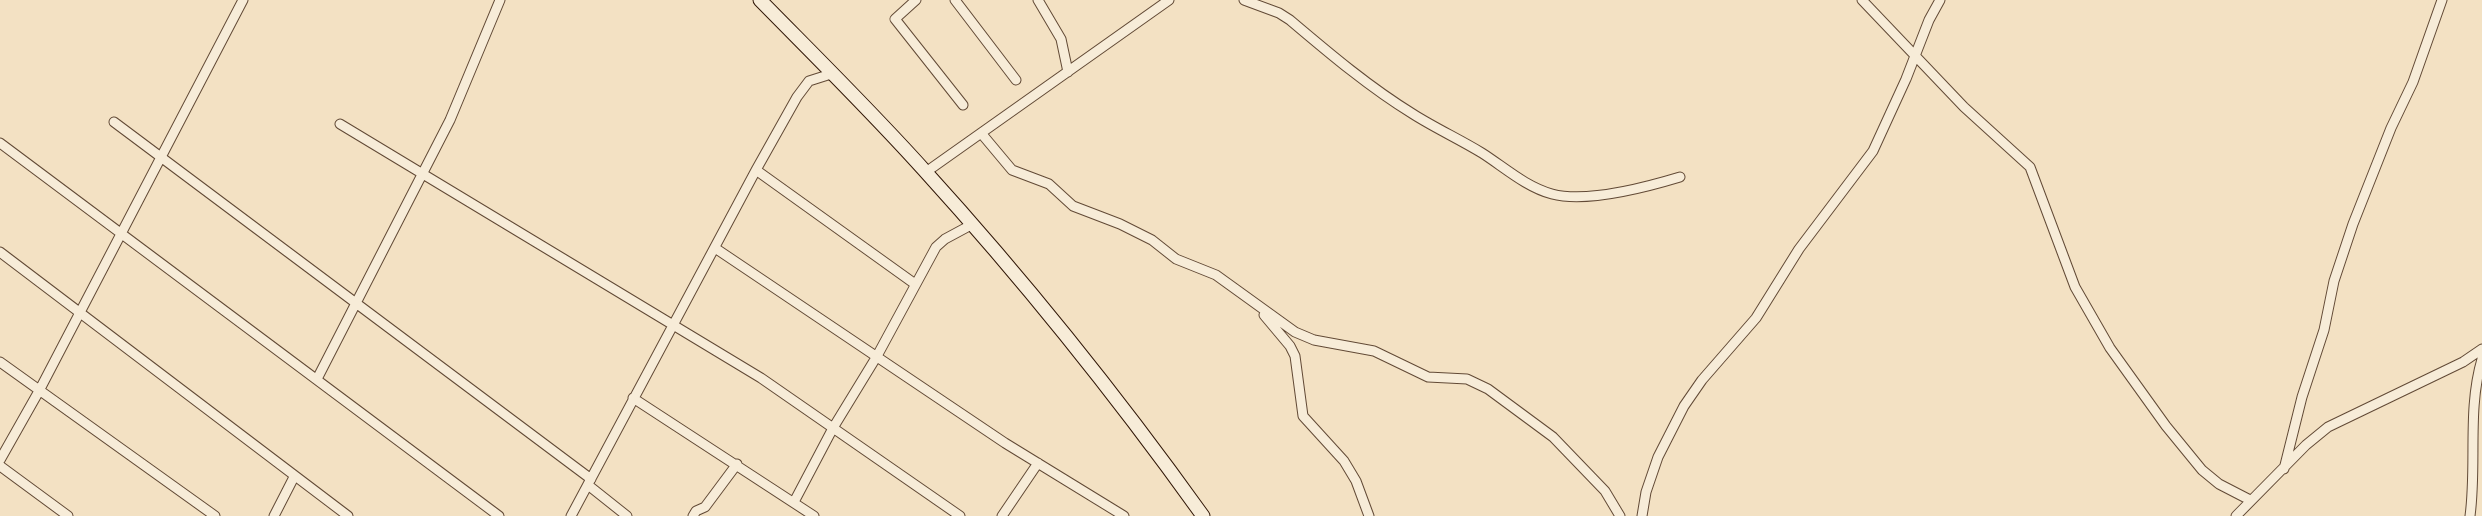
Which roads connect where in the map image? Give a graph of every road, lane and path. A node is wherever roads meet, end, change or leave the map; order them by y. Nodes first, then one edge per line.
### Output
1 (243, 0) edge
2 (500, 0) edge
3 (760, 0) edge
4 (916, 0) edge
5 (955, 0) edge
6 (1038, 0) edge
7 (1169, 0) edge
8 (1244, 0) edge
9 (1862, 0) edge
10 (1940, 0) edge
11 (2442, 0) edge
12 (1914, 56) junction
13 (1068, 72) junction
14 (831, 74) junction
15 (1016, 80) dead end
16 (963, 105) dead end
17 (114, 122) dead end
18 (340, 124) dead end
19 (981, 133) junction
20 (0, 143) edge
21 (161, 157) junction
22 (756, 170) junction
23 (926, 172) junction
24 (422, 174) junction
25 (1680, 177) dead end
26 (971, 224) junction
27 (121, 233) junction
28 (716, 248) junction
29 (0, 252) edge
30 (915, 284) junction
31 (356, 303) junction
32 (1257, 306) junction
33 (79, 313) junction
34 (674, 325) junction
35 (2482, 349) edge
36 (877, 356) junction
37 (2482, 360) edge
38 (0, 362) edge
39 (317, 379) junction
40 (39, 391) junction
41 (633, 398) junction
42 (833, 428) junction
43 (0, 460) edge
44 (1038, 463) junction
45 (737, 464) junction
46 (0, 466) edge
47 (2284, 468) junction
48 (294, 477) junction
49 (589, 482) junction
50 (2250, 500) junction
51 (794, 502) junction
52 (68, 516) edge
53 (215, 516) edge
54 (274, 516) edge
55 (348, 516) edge
56 (499, 516) edge
57 (571, 516) edge
58 (627, 516) edge
59 (694, 516) edge
60 (814, 516) edge
61 (960, 516) edge
62 (1002, 516) edge
63 (1124, 516) edge
64 (1203, 516) edge
65 (1370, 516) edge
66 (1620, 516) edge
67 (1642, 516) edge
68 (2236, 516) edge
69 (2470, 516) edge

1 - 21 street
2 - 24 street
3 - 14 street
4 - 16 street
5 - 15 street
6 - 13 street
7 - 13 street
8 - 25 street
9 - 12 street
10 - 12 street
11 - 47 street
12 - 50 street
12 - 67 street
13 - 19 street
14 - 22 street
14 - 23 street
17 - 21 street
18 - 24 street
19 - 23 street
19 - 32 street
20 - 27 street
21 - 27 street
21 - 31 street
22 - 28 street
22 - 30 street
23 - 26 street
24 - 31 street
24 - 34 street
26 - 30 street
26 - 64 street
27 - 33 street
27 - 39 street
28 - 34 street
28 - 36 street
29 - 33 street
30 - 36 street
31 - 39 street
31 - 49 street
32 - 65 street
32 - 66 street
33 - 40 street
33 - 48 street
34 - 41 street
34 - 42 street
35 - 47 street
36 - 42 street
36 - 44 street
37 - 69 street
38 - 40 street
39 - 56 street
40 - 43 street
40 - 53 street
41 - 45 street
41 - 49 street
42 - 51 street
42 - 61 street
44 - 62 street
44 - 63 street
45 - 51 street
45 - 59 street
46 - 52 street
47 - 50 street
48 - 54 street
48 - 55 street
49 - 57 street
49 - 58 street
50 - 68 street
51 - 60 street

